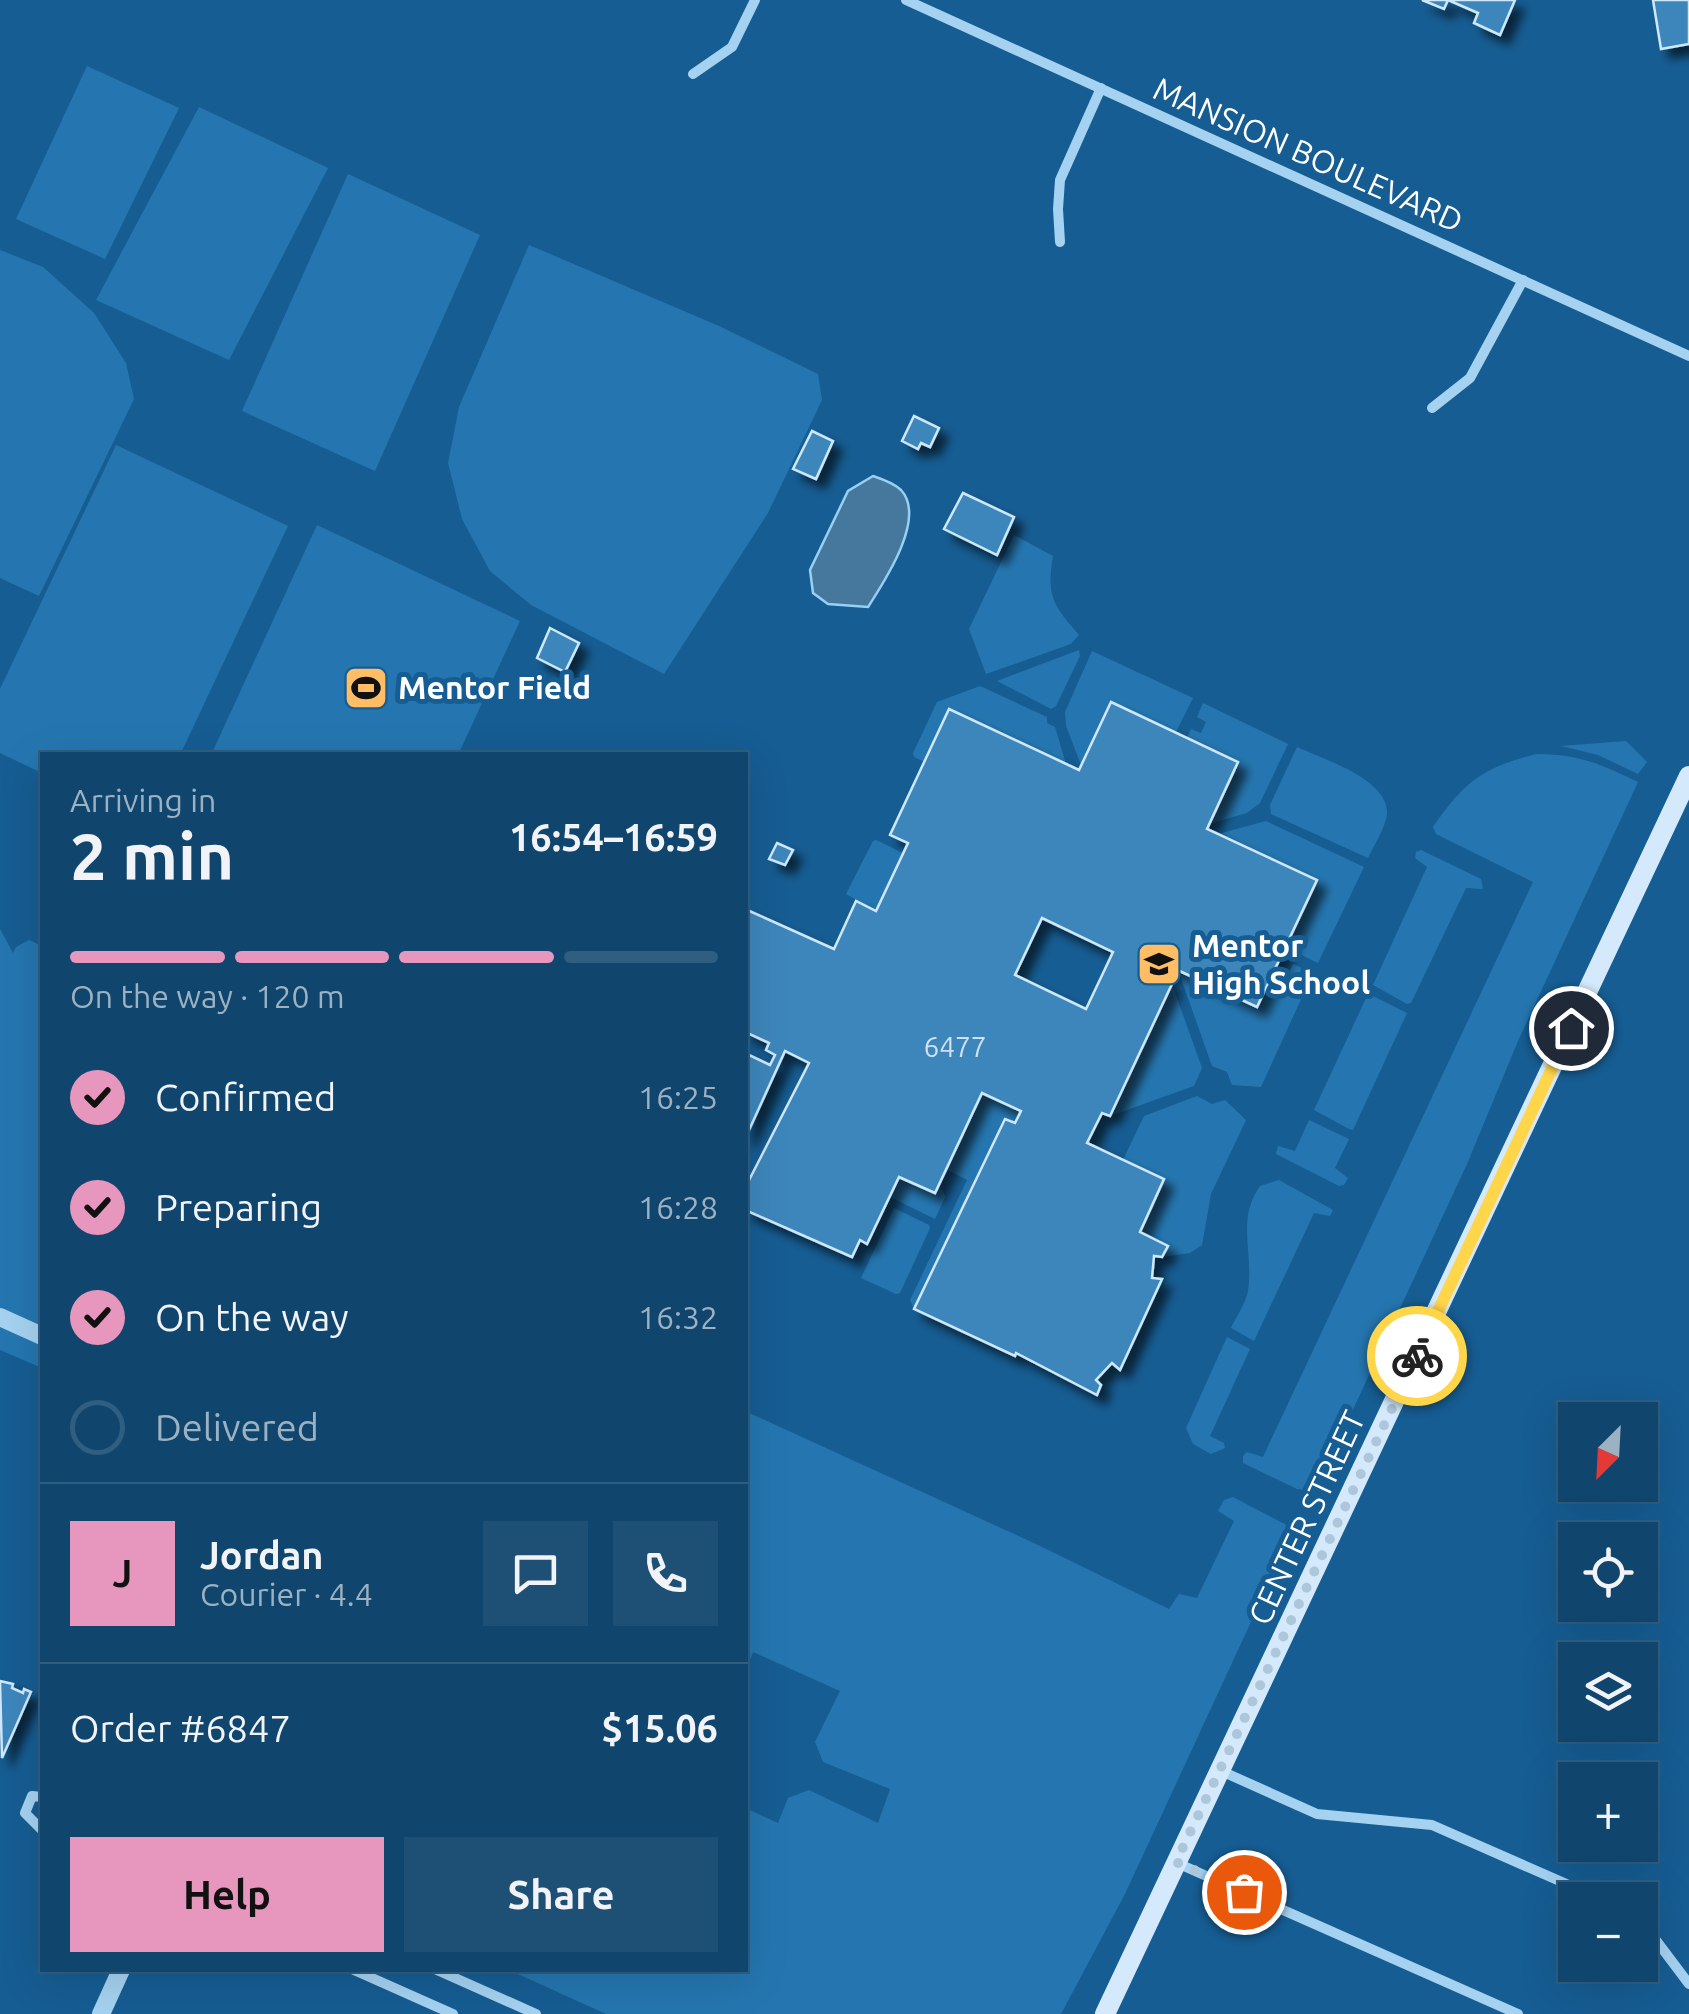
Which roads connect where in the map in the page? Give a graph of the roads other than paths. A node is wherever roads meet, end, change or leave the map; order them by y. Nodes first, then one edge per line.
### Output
1 (755, 0) edge
2 (906, 0) edge
3 (693, 74) dead end
4 (1101, 88) junction
5 (1060, 242) dead end
6 (1522, 280) junction
7 (1689, 356) edge
8 (1432, 408) dead end
9 (1689, 776) edge
10 (0, 1317) edge
11 (40, 1335) edge
12 (1218, 1770) junction
13 (40, 1797) edge
14 (40, 1828) edge
15 (1176, 1862) junction
16 (1562, 1882) edge
17 (1658, 1942) edge
18 (121, 1972) edge
19 (358, 1972) edge
20 (442, 1972) edge
21 (1689, 1984) edge
22 (102, 2014) edge
23 (453, 2014) edge
24 (536, 2014) edge
25 (1105, 2014) edge
26 (1518, 2014) edge

1 - 3 street
2 - 4 street, MANSION BOULEVARD
4 - 5 street
4 - 6 street, MANSION BOULEVARD
6 - 7 street, MANSION BOULEVARD
6 - 8 street
9 - 12 main road, CENTER STREET
10 - 11 street
12 - 15 main road, CENTER STREET
12 - 16 street
13 - 14 street
15 - 25 main road, CENTER STREET
15 - 26 street
17 - 21 street
18 - 22 street
19 - 23 street
20 - 24 street

